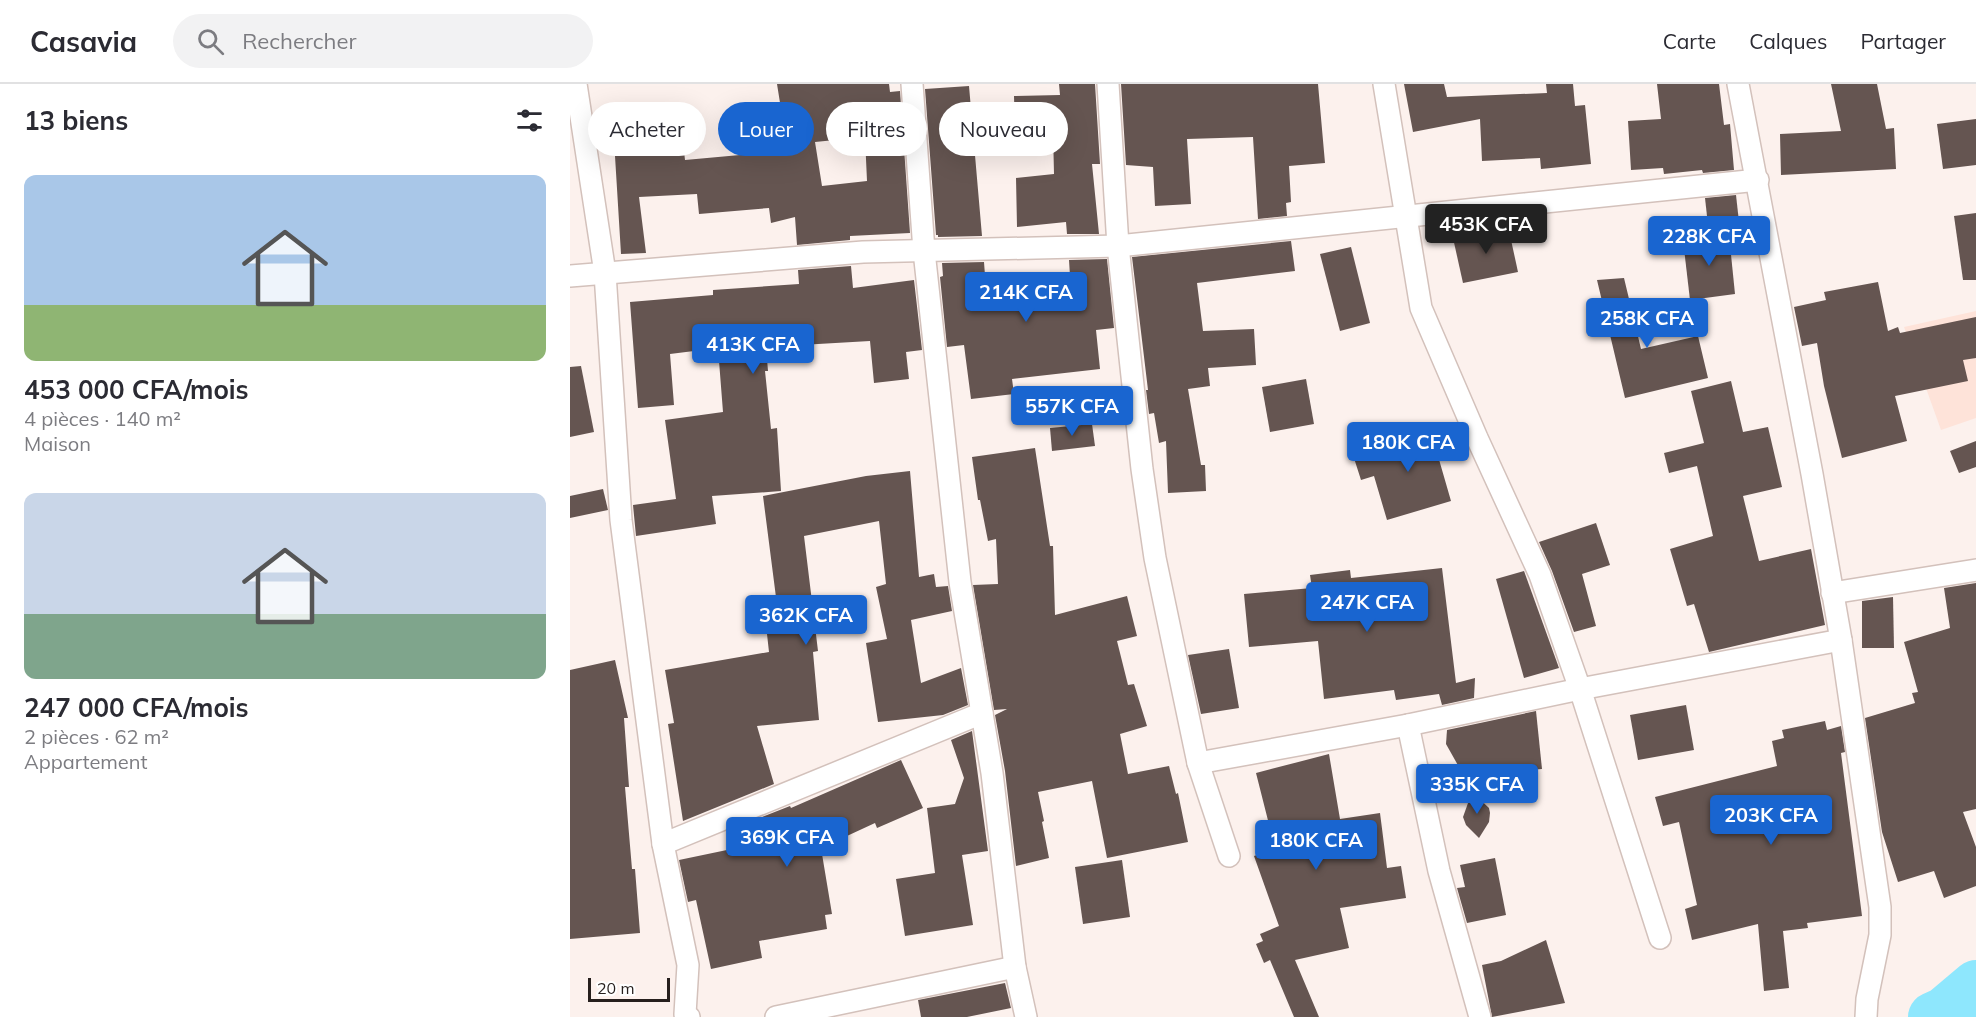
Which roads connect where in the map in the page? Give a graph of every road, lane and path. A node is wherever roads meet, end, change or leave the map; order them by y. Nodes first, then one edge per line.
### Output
1 (576, 84) edge
2 (912, 84) edge
3 (1108, 84) edge
4 (1384, 84) edge
5 (1738, 84) edge
6 (1758, 180) junction
7 (1406, 216) junction
8 (1118, 246) junction
9 (924, 251) junction
10 (605, 273) junction
11 (570, 276) edge
12 (1976, 570) edge
13 (1832, 593) junction
14 (1841, 640) junction
15 (1580, 689) junction
16 (982, 712) junction
17 (1408, 725) junction
18 (1198, 763) junction
19 (663, 844) junction
20 (1229, 856) dead end
21 (1660, 938) dead end
22 (1015, 967) junction
23 (1866, 1016) edge
24 (689, 1017) edge
25 (776, 1017) edge
26 (1026, 1017) edge
27 (1480, 1017) edge

1 - 10 street
2 - 9 street
3 - 8 street
4 - 7 street
5 - 6 street
6 - 7 street
6 - 13 street
7 - 8 street
7 - 15 street
8 - 9 street
8 - 18 street
9 - 10 street
9 - 16 street
10 - 11 street
10 - 19 street
12 - 13 street
13 - 14 street
14 - 15 street
14 - 23 street
15 - 17 street
15 - 21 street
16 - 19 street
16 - 22 street
17 - 18 street
17 - 27 street
18 - 20 street
19 - 24 street
22 - 25 street
22 - 26 street

